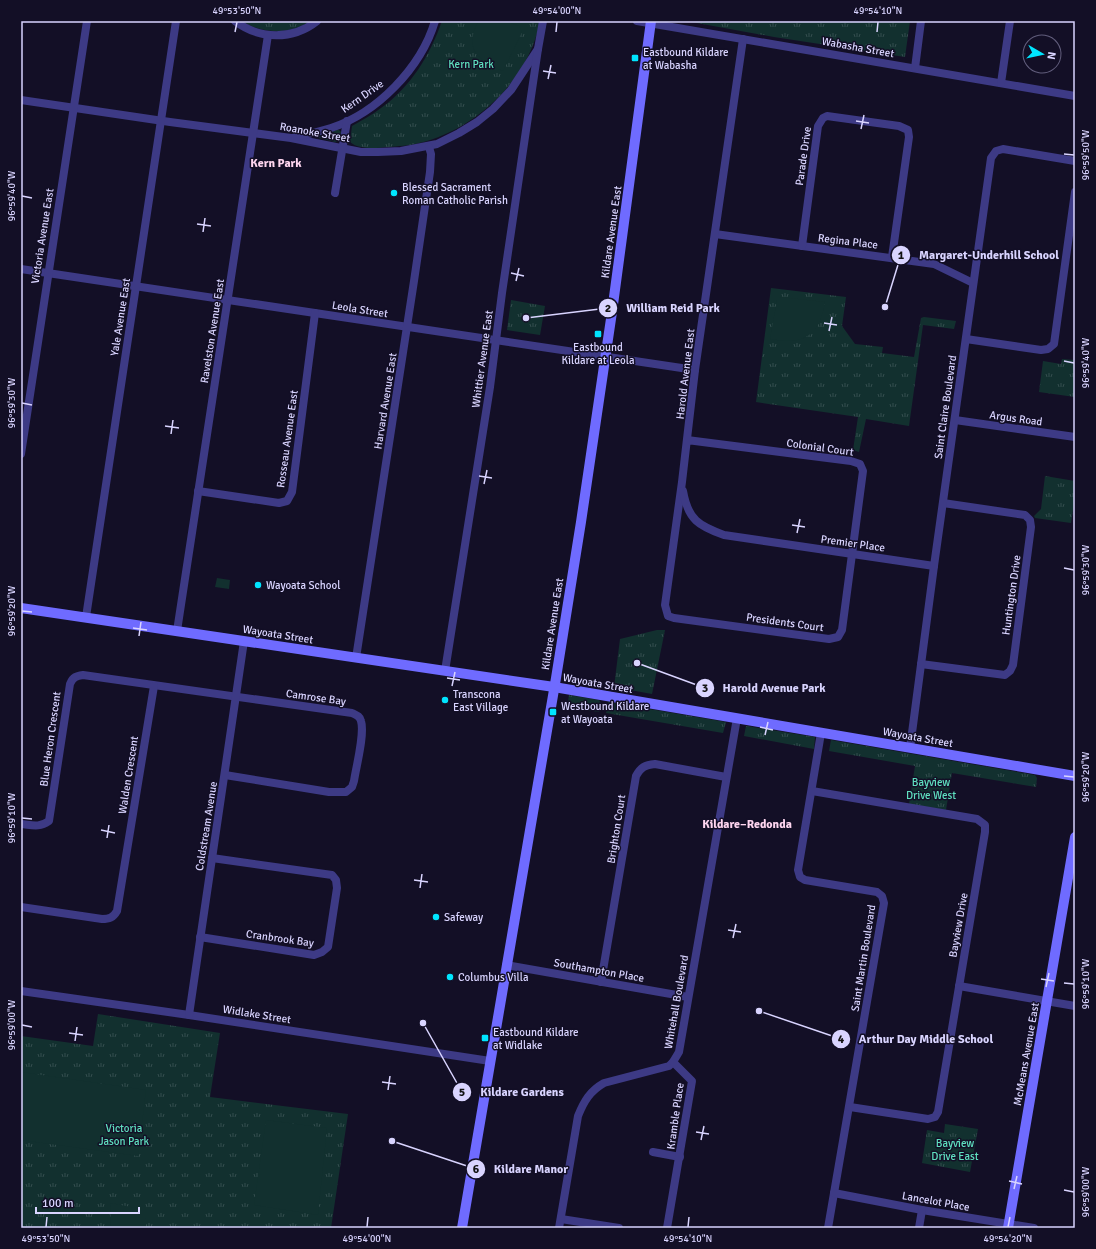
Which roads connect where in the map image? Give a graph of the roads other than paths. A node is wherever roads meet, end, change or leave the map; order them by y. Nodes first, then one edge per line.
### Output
1 (87, 21) edge
2 (176, 21) edge
3 (235, 21) edge
4 (317, 21) edge
5 (435, 21) edge
6 (543, 21) edge
7 (637, 21) edge
8 (921, 21) edge
9 (1010, 21) edge
10 (651, 22) edge
11 (268, 35) junction
12 (743, 39) junction
13 (538, 49) junction
14 (915, 68) junction
15 (1001, 83) junction
16 (1075, 96) edge
17 (21, 100) edge
18 (73, 108) junction
19 (161, 121) junction
20 (347, 121) junction
21 (253, 133) junction
22 (292, 138) junction
23 (429, 147) junction
24 (342, 148) junction
25 (1075, 161) edge
26 (1075, 192) edge
27 (335, 193) dead end
28 (715, 234) junction
29 (802, 246) junction
30 (892, 257) junction
31 (21, 269) edge
32 (48, 273) junction
33 (973, 283) junction
34 (136, 287) junction
35 (227, 301) junction
36 (315, 313) junction
37 (407, 328) junction
38 (966, 339) junction
39 (496, 340) junction
40 (606, 357) junction
41 (695, 370) junction
42 (955, 420) junction
43 (1075, 437) edge
44 (687, 440) junction
45 (21, 454) edge
46 (682, 482) junction
47 (198, 491) junction
48 (943, 503) junction
49 (852, 554) junction
50 (934, 566) junction
51 (21, 608) edge
52 (668, 616) joint
53 (86, 617) junction
54 (177, 631) junction
55 (244, 641) junction
56 (356, 658) junction
57 (921, 664) junction
58 (445, 671) junction
59 (154, 686) junction
60 (554, 687) junction
61 (236, 698) junction
62 (737, 718) junction
63 (821, 732) junction
64 (910, 748) junction
65 (225, 775) junction
66 (1075, 776) edge
67 (726, 777) junction
68 (812, 791) junction
69 (21, 824) edge
70 (1075, 837) edge
71 (212, 858) junction
72 (21, 908) edge
73 (200, 937) junction
74 (506, 965) junction
75 (601, 982) junction
76 (959, 986) junction
77 (21, 991) edge
78 (688, 997) junction
79 (1048, 1001) junction
80 (1075, 1006) edge
81 (189, 1015) junction
82 (490, 1061) junction
83 (673, 1062) junction
84 (850, 1107) junction
85 (653, 1152) dead end
86 (680, 1156) junction
87 (834, 1193) junction
88 (922, 1210) junction
89 (561, 1219) junction
90 (1009, 1226) edge
91 (462, 1228) edge
92 (559, 1228) edge
93 (619, 1228) edge
94 (667, 1228) edge
95 (828, 1228) edge
96 (919, 1228) edge
97 (1034, 1228) edge

1 - 18 street, Victoria Avenue East
2 - 19 street, Yale Avenue East
3 - 11 street
4 - 11 street
5 - 20 street, Kern Drive
6 - 13 street, Roanoke Street
7 - 10 street, Wabasha Street
8 - 14 street
9 - 15 street
10 - 12 street, Wabasha Street
10 - 40 street, Kildare Avenue East
11 - 21 street, Ravelston Avenue East
12 - 14 street, Wabasha Street
12 - 28 street, Harold Avenue East
13 - 23 street, Roanoke Street
13 - 39 street, Whittier Avenue East
14 - 15 street, Wabasha Street
15 - 16 street, Wabasha Street
17 - 18 street, Roanoke Street
18 - 19 street, Roanoke Street
18 - 32 street, Victoria Avenue East
19 - 21 street, Roanoke Street
19 - 34 street, Yale Avenue East
20 - 22 street, Kern Drive
20 - 24 street
21 - 22 street, Roanoke Street
21 - 35 street, Ravelston Avenue East
22 - 24 street, Roanoke Street
23 - 24 street, Roanoke Street
23 - 37 street, Harvard Avenue East
24 - 27 street
25 - 33 street, Saint Claire Boulevard
26 - 38 street
28 - 29 street, Regina Place
28 - 41 street, Harold Avenue East
29 - 30 street, Regina Place
29 - 30 street, Parade Drive
30 - 33 street, Regina Place
31 - 32 street, Leola Street
32 - 34 street, Leola Street
32 - 45 street, Victoria Avenue East
33 - 38 street, Saint Claire Boulevard
34 - 35 street, Leola Street
34 - 53 street, Yale Avenue East
35 - 36 street, Leola Street
35 - 47 street, Ravelston Avenue East
36 - 37 street, Leola Street
36 - 47 street, Rosseau Avenue East
37 - 39 street, Leola Street
37 - 56 street, Harvard Avenue East
38 - 42 street, Saint Claire Boulevard
39 - 40 street, Leola Street
39 - 58 street, Whittier Avenue East
40 - 41 street, Leola Street
40 - 60 street, Kildare Avenue East
41 - 44 street, Harold Avenue East
42 - 43 street, Argus Road
42 - 48 street, Saint Claire Boulevard
44 - 46 street, Harold Avenue East
44 - 49 street, Colonial Court
46 - 49 street, Premier Place
46 - 52 street, Harold Avenue East
47 - 54 street, Ravelston Avenue East
48 - 50 street, Saint Claire Boulevard
48 - 57 street, Huntington Drive
49 - 50 street, Premier Place
49 - 52 street, Presidents Court
50 - 57 street, Saint Claire Boulevard
51 - 53 street, Wayoata Street
53 - 54 street, Wayoata Street
54 - 55 street, Wayoata Street
55 - 56 street, Wayoata Street
55 - 61 street, Coldstream Avenue
56 - 58 street, Wayoata Street
57 - 64 street, Saint Claire Boulevard
58 - 60 street, Wayoata Street
59 - 61 street, Blue Heron Crescent
59 - 69 street, Blue Heron Crescent
59 - 72 street, Walden Crescent
60 - 62 street, Wayoata Street
60 - 74 street, Kildare Avenue East
61 - 65 street, Coldstream Avenue
61 - 65 street, Camrose Bay
62 - 63 street, Wayoata Street
62 - 67 street, Whitehall Boulevard
63 - 64 street, Wayoata Street
63 - 68 street, Saint Martin Boulevard
64 - 66 street, Wayoata Street
65 - 71 street, Coldstream Avenue
67 - 75 street, Brighton Court
67 - 78 street, Whitehall Boulevard
68 - 76 street, Bayview Drive
68 - 84 street, Saint Martin Boulevard
70 - 79 street, McMeans Avenue East
71 - 73 street, Coldstream Avenue
71 - 73 street, Cranbrook Bay
73 - 81 street, Coldstream Avenue
74 - 75 street, Southampton Place
74 - 82 street, Kildare Avenue East
75 - 78 street, Southampton Place
76 - 79 street
76 - 84 street, Bayview Drive
77 - 81 street, Widlake Street
78 - 83 street, Whitehall Boulevard
79 - 80 street
79 - 90 street, McMeans Avenue East
81 - 82 street, Widlake Street
82 - 91 street, Kildare Avenue East
83 - 86 street, Kramble Place
83 - 89 street, Whitehall Boulevard
84 - 87 street, Saint Martin Boulevard
85 - 86 street, Kramble Place
86 - 94 street, Kramble Place
87 - 88 street, Lancelot Place
87 - 95 street, Saint Martin Boulevard
88 - 90 street, Lancelot Place
88 - 96 street
89 - 92 street, Whitehall Boulevard
89 - 93 street
90 - 97 street, Lancelot Place

